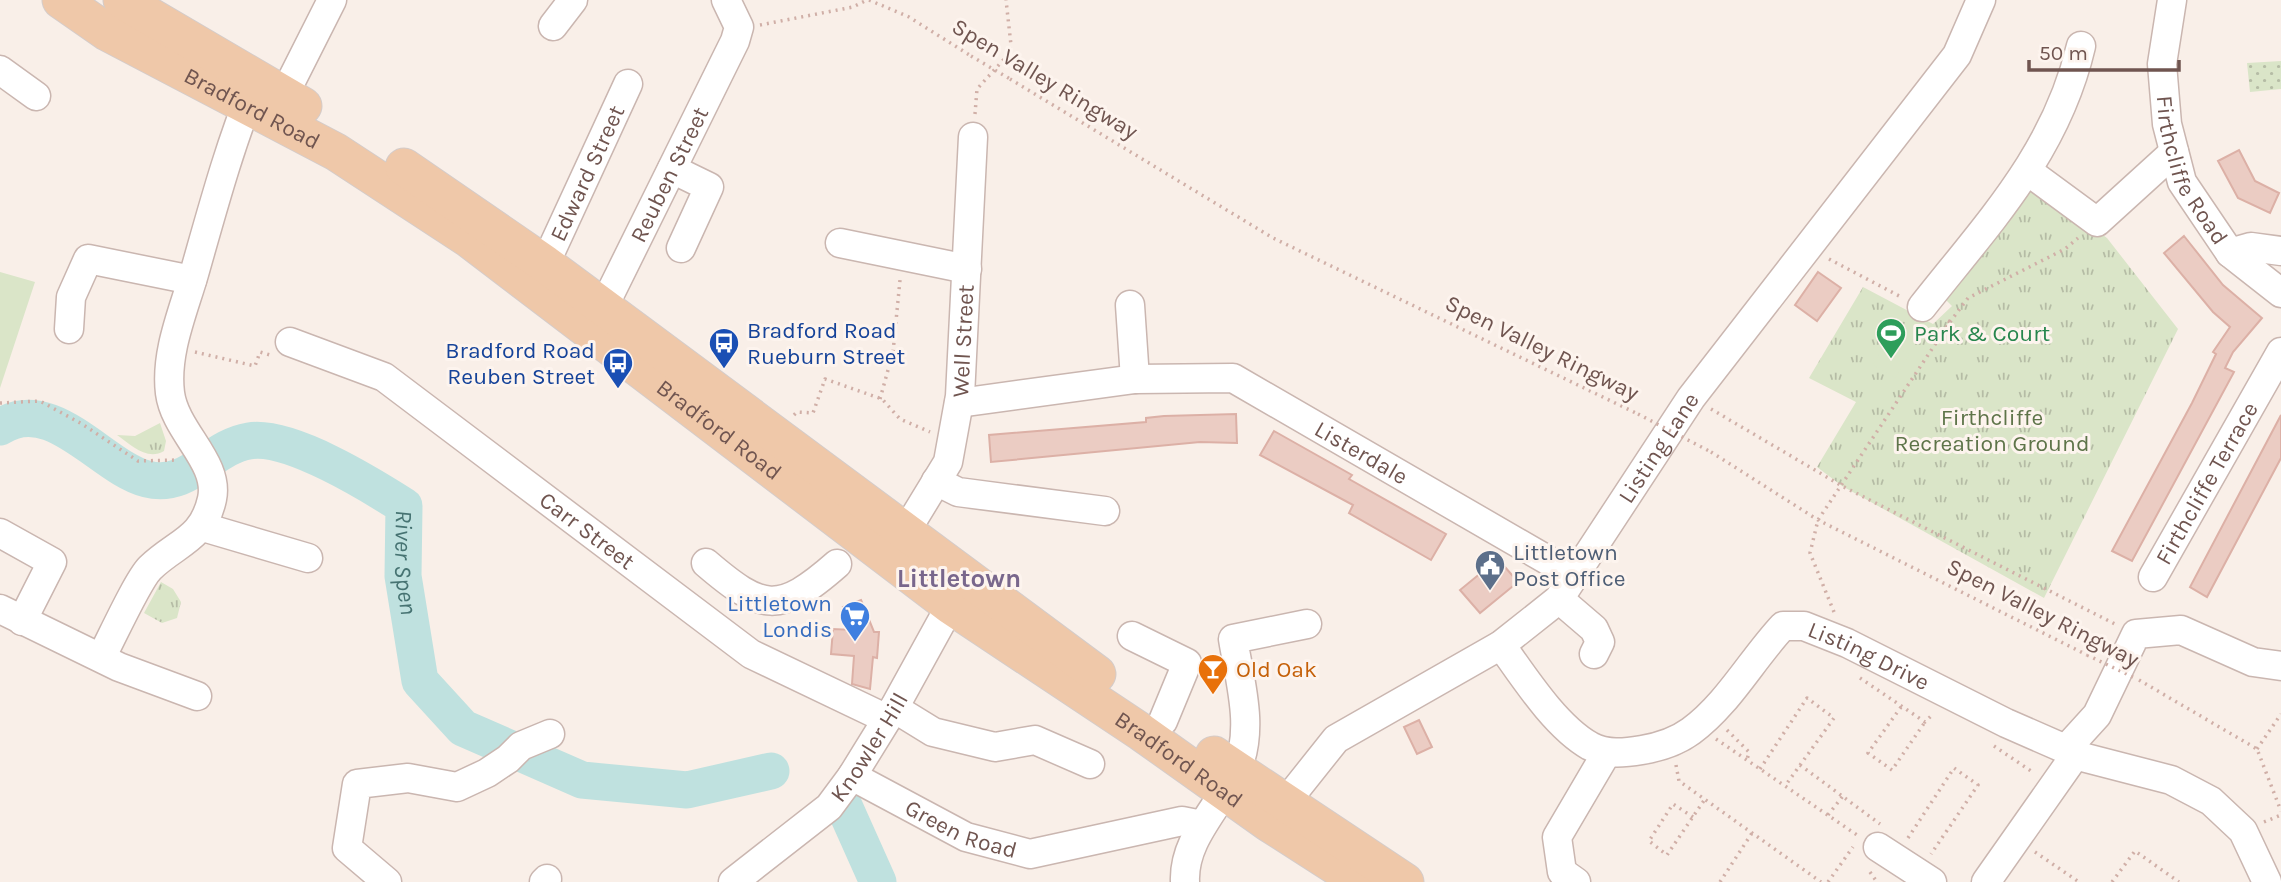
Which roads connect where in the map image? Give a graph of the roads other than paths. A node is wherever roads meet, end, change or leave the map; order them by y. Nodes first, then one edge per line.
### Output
1 (61, 0) edge
2 (122, 0) edge
3 (331, 0) edge
4 (573, 0) edge
5 (726, 0) edge
6 (1982, 0) edge
7 (2172, 0) edge
8 (553, 26) dead end
9 (2081, 46) dead end
10 (0, 70) edge
11 (628, 84) dead end
12 (36, 96) dead end
13 (265, 99) junction
14 (973, 137) dead end
15 (2174, 152) junction
16 (672, 169) junction
17 (2029, 172) junction
18 (840, 243) dead end
19 (681, 248) dead end
20 (2281, 251) edge
21 (2230, 253) junction
22 (545, 264) junction
23 (967, 269) junction
24 (192, 280) junction
25 (2281, 293) edge
26 (1130, 305) dead end
27 (603, 307) junction
28 (1922, 307) road end
29 (69, 329) dead end
30 (290, 342) dead end
31 (2281, 352) edge
32 (1135, 379) junction
33 (959, 403) junction
34 (936, 481) junction
35 (1105, 510) dead end
36 (203, 527) junction
37 (906, 531) junction
38 (0, 533) edge
39 (308, 558) dead end
40 (706, 563) dead end
41 (837, 564) dead end
42 (2153, 576) dead end
43 (1567, 587) junction
44 (958, 591) junction
45 (740, 592) junction
46 (11, 615) edge
47 (1307, 624) dead end
48 (716, 628) junction
49 (1132, 636) dead end
50 (1501, 645) junction
51 (1594, 654) dead end
52 (110, 662) junction
53 (2281, 666) edge
54 (197, 696) dead end
55 (890, 713) junction
56 (1163, 721) junction
57 (550, 734) dead end
58 (2071, 751) junction
59 (1607, 752) junction
60 (1090, 764) dead end
61 (852, 776) junction
62 (1230, 781) junction
63 (1277, 812) junction
64 (1202, 825) junction
65 (1884, 839) road end
66 (1925, 878) edge
67 (387, 882) edge
68 (733, 882) edge
69 (1185, 882) edge
70 (1361, 882) edge
71 (1405, 882) edge
72 (1576, 882) edge
73 (1986, 882) edge
74 (2267, 882) edge

1 - 13 main road, Bradford Road
2 - 13 main road, Bradford Road
3 - 13 street
4 - 8 street
5 - 16 street, Reuben Street
6 - 43 street, Listing Lane
7 - 15 street, Firthcliffe Road
9 - 17 street
10 - 12 street
11 - 22 street, Edward Street
13 - 22 main road, Bradford Road
13 - 24 street
13 - 44 main road, Bradford Road
14 - 23 street, Well Street
15 - 17 street
15 - 21 street, Firthcliffe Road
16 - 19 street
16 - 27 street, Reuben Street
17 - 28 street
18 - 23 street
20 - 21 street, Firthcliffe Road
21 - 25 street, Firthcliffe Road
22 - 27 main road, Bradford Road
23 - 33 street, Well Street
24 - 29 street
24 - 36 street
26 - 32 street
27 - 37 main road, Bradford Road
30 - 48 street, Carr Street
31 - 42 street, Firthcliffe Terrace
32 - 33 street, Listerdale
32 - 43 street, Listerdale
33 - 34 street, Well Street
34 - 35 street
34 - 37 street, Well Street
36 - 39 street
36 - 52 street
37 - 44 main road, Bradford Road
38 - 46 street
40 - 45 street
41 - 45 street
43 - 50 street, Listing Lane
43 - 51 street, Listerdale
44 - 55 street, Knowler Hill
44 - 56 main road, Bradford Road
44 - 62 main road, Bradford Road
45 - 48 street
46 - 52 street
47 - 62 street
48 - 55 street, Carr Street
49 - 56 street
50 - 59 street
50 - 63 street, Listing Lane
52 - 54 street
53 - 58 street
55 - 60 street, Carr Street
55 - 61 street, Knowler Hill
56 - 62 main road, Bradford Road
57 - 67 street
58 - 59 street, Listing Drive
58 - 73 street
58 - 74 street, Listing Drive
59 - 72 street
61 - 64 street, Green Road
61 - 68 street, Knowler Hill
62 - 63 main road, Bradford Road
62 - 64 street
63 - 70 main road, Bradford Road
63 - 71 main road, Bradford Road
64 - 69 street
65 - 66 street

